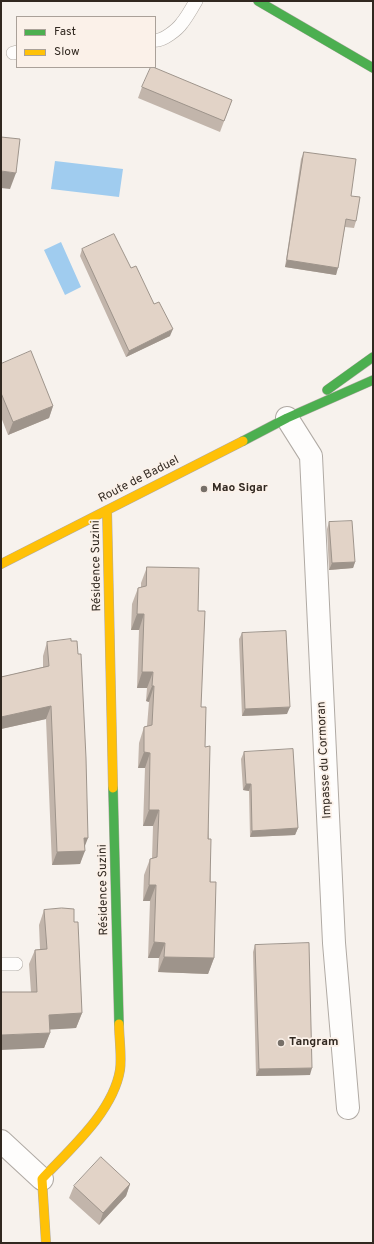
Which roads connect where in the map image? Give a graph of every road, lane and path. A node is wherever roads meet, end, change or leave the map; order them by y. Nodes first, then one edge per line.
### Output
1 (196, 1) edge
2 (258, 1) edge
3 (156, 40) edge
4 (340, 48) junction
5 (373, 58) edge
6 (373, 68) edge
7 (373, 357) edge
8 (373, 380) edge
9 (287, 418) junction
10 (107, 510) junction
11 (1, 564) edge
12 (1, 964) edge
13 (16, 964) dead end
14 (348, 1108) dead end
15 (1, 1141) edge
16 (42, 1179) junction
17 (46, 1243) edge

1 - 3 lane
2 - 4 street
4 - 5 street
4 - 6 street
7 - 9 street, Route de Baduel
8 - 9 street, Route de Baduel
9 - 10 street, Route de Baduel
9 - 14 street, Impasse du Cormoran
10 - 11 street, Route de Baduel
10 - 16 street, Résidence Suzini
12 - 13 lane
15 - 16 street
16 - 17 street

